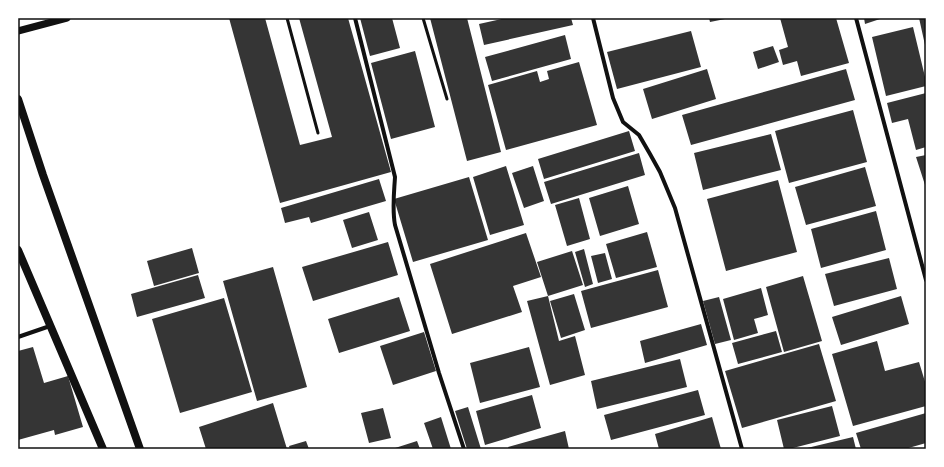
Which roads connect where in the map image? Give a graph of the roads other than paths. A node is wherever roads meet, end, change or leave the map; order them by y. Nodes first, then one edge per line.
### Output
1 (67, 18) edge
2 (287, 18) edge
3 (355, 18) edge
4 (423, 18) edge
5 (593, 18) edge
6 (856, 18) edge
7 (18, 31) edge
8 (18, 99) edge
9 (447, 99) dead end
10 (318, 133) dead end
11 (18, 250) edge
12 (926, 280) edge
13 (50, 326) junction
14 (18, 337) edge
15 (103, 449) edge
16 (140, 449) edge
17 (464, 449) edge
18 (742, 449) edge

1 - 7 street
2 - 10 lane
3 - 17 street
4 - 9 lane
5 - 18 street
6 - 12 street
8 - 16 main road
11 - 13 main road
13 - 14 street
13 - 15 main road

